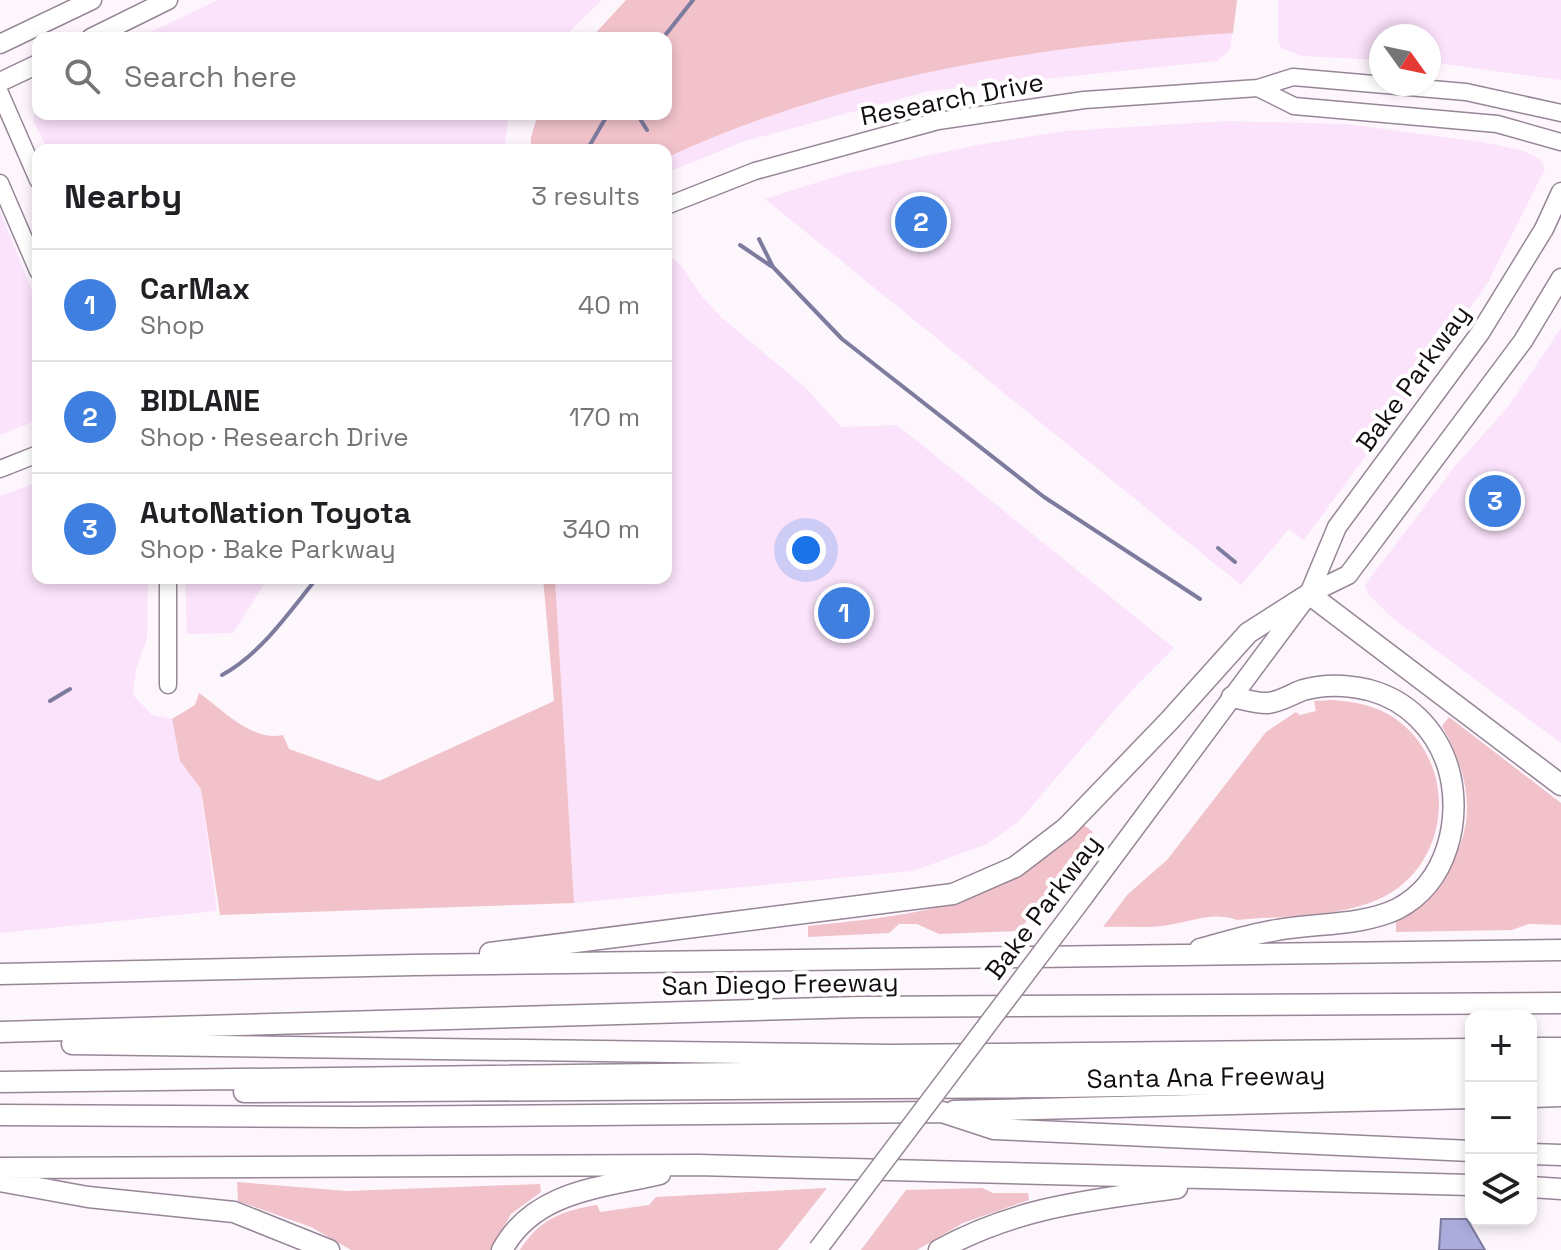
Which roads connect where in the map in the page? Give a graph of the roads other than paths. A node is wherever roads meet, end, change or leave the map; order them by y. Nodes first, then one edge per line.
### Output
1 (92, 0) edge
2 (168, 0) edge
3 (103, 32) edge
4 (0, 44) edge
5 (32, 67) edge
6 (0, 82) edge
7 (1258, 88) junction
8 (0, 93) edge
9 (1561, 113) edge
10 (1561, 142) edge
11 (32, 166) edge
12 (0, 183) edge
13 (1561, 192) edge
14 (672, 204) edge
15 (32, 257) edge
16 (1561, 278) edge
17 (32, 456) edge
18 (0, 469) edge
19 (168, 584) edge
20 (1309, 594) junction
21 (168, 685) dead end
22 (1232, 697) junction
23 (1561, 785) edge
24 (1561, 950) edge
25 (1165, 957) junction
26 (414, 965) junction
27 (0, 974) edge
28 (1561, 1003) edge
29 (0, 1032) edge
30 (0, 1043) edge
31 (1537, 1048) edge
32 (1561, 1048) edge
33 (1465, 1049) edge
34 (1230, 1058) junction
35 (1465, 1064) edge
36 (1537, 1064) edge
37 (1561, 1064) edge
38 (1561, 1078) edge
39 (1537, 1079) edge
40 (1465, 1080) edge
41 (0, 1082) edge
42 (0, 1093) edge
43 (1561, 1096) edge
44 (1537, 1097) edge
45 (1465, 1098) edge
46 (942, 1112) junction
47 (0, 1115) edge
48 (1465, 1151) edge
49 (1537, 1154) edge
50 (1561, 1155) edge
51 (698, 1165) junction
52 (0, 1168) edge
53 (0, 1181) edge
54 (1233, 1181) junction
55 (1465, 1185) edge
56 (1537, 1187) edge
57 (1561, 1189) edge
58 (329, 1250) edge
59 (502, 1250) edge
60 (818, 1250) edge
61 (939, 1250) edge

1 - 4 main road
2 - 3 main road
5 - 6 main road
7 - 9 main road, Research Drive
7 - 10 main road
7 - 14 main road, Research Drive
8 - 11 main road
12 - 15 main road
13 - 20 main road, Bake Parkway
16 - 20 main road, Bake Parkway
17 - 18 main road
19 - 21 main road
20 - 22 main road, Bake Parkway
20 - 23 highway
20 - 26 highway
22 - 25 highway
22 - 60 main road, Bake Parkway, bridge
24 - 25 highway
25 - 26 highway
26 - 27 highway
28 - 29 highway, San Diego Freeway
30 - 34 highway
31 - 32 highway
33 - 34 highway
34 - 35 highway
34 - 41 highway
36 - 37 highway
38 - 39 highway
40 - 42 highway
43 - 44 highway
45 - 46 highway, Santa Ana Freeway
46 - 47 highway
46 - 48 highway
49 - 50 highway
51 - 52 highway
51 - 54 highway
51 - 59 highway
53 - 58 highway
54 - 55 highway
54 - 61 highway
56 - 57 highway

